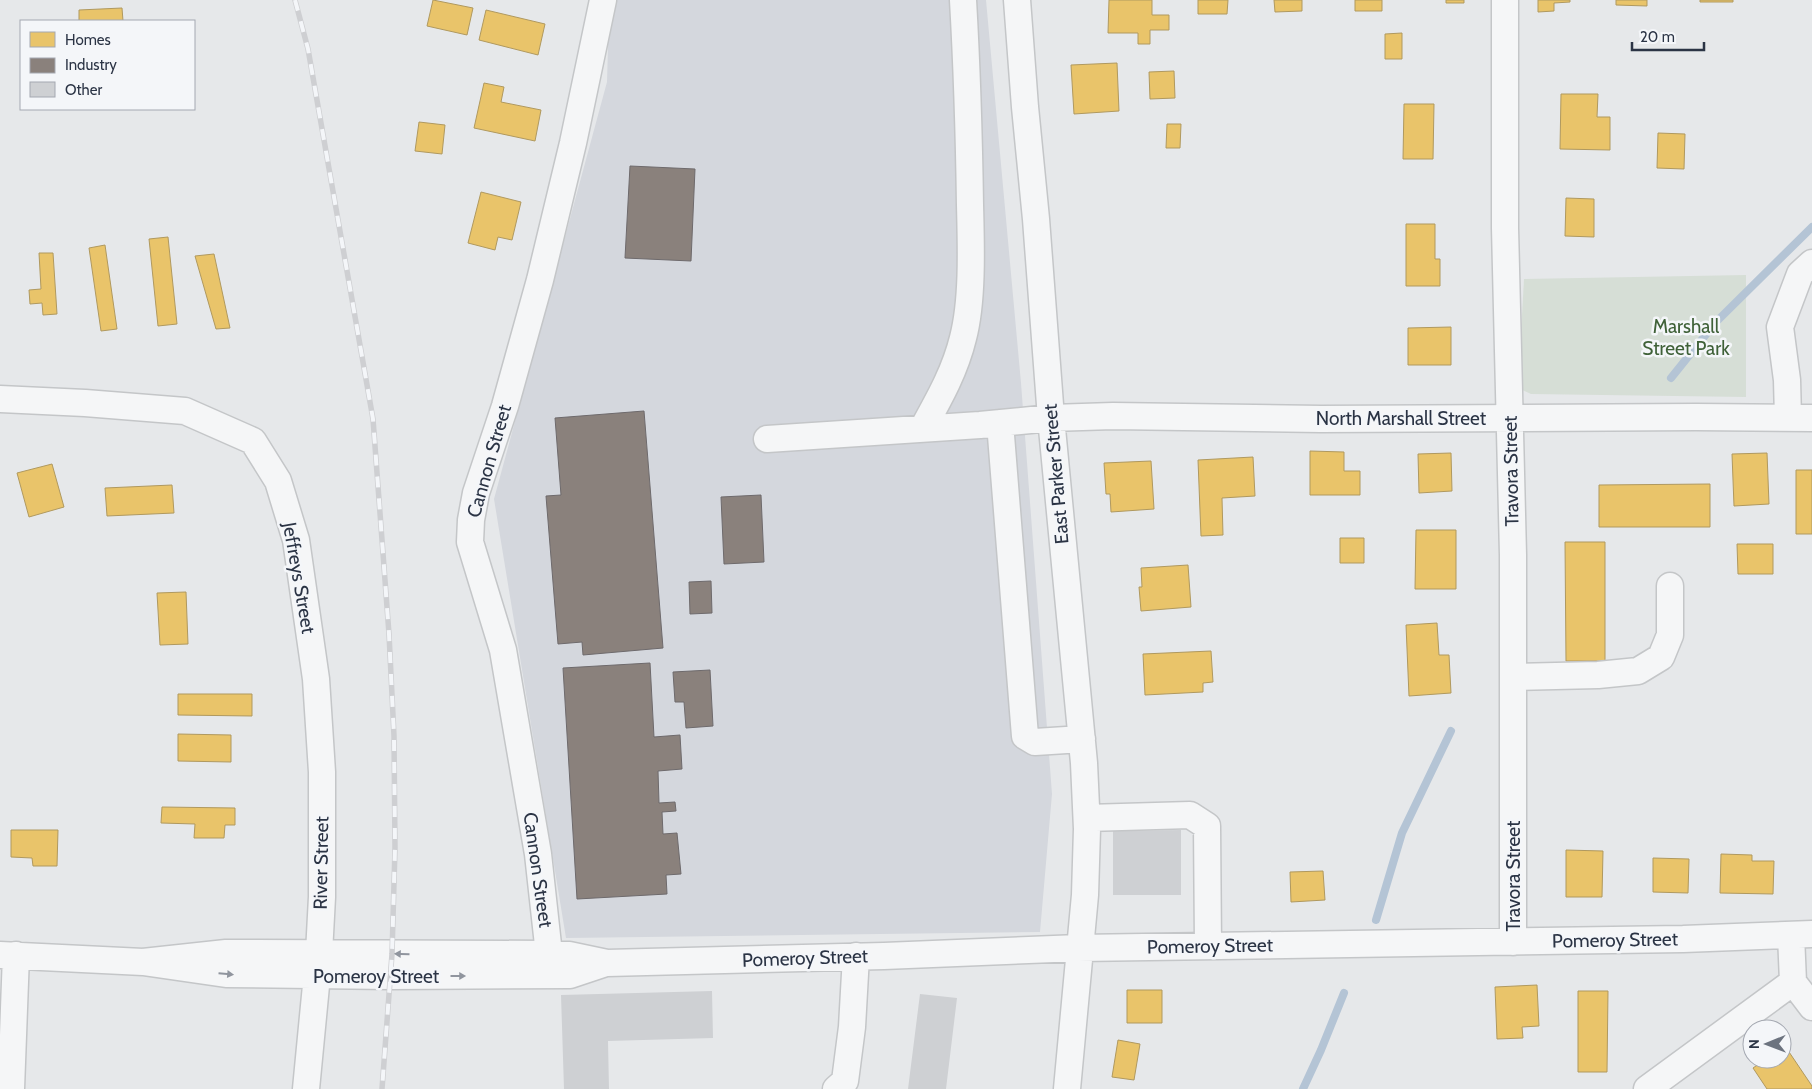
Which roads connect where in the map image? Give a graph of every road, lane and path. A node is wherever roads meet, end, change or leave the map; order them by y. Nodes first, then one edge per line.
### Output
1 (603, 0) edge
2 (963, 0) edge
3 (1017, 0) edge
4 (1505, 0) edge
5 (1812, 263) edge
6 (0, 399) edge
7 (1051, 418) junction
8 (1510, 418) junction
9 (1800, 418) edge
10 (1000, 423) junction
11 (923, 428) junction
12 (767, 438) dead end
13 (1670, 586) dead end
14 (1513, 676) junction
15 (1082, 740) junction
16 (322, 772) joint
17 (1087, 818) junction
18 (1802, 934) edge
19 (1513, 942) junction
20 (1208, 946) junction
21 (1079, 948) junction
22 (549, 954) junction
23 (8, 955) edge
24 (856, 956) junction
25 (607, 963) junction
26 (318, 964) junction
27 (1793, 982) junction
28 (1812, 1007) edge
29 (11, 1089) edge
30 (306, 1089) edge
31 (836, 1089) edge
32 (1067, 1089) edge
33 (1647, 1089) edge

1 - 22 street, Cannon Street
2 - 11 street
3 - 7 street, East Parker Street
4 - 8 street, Travora Street
5 - 9 street
6 - 16 street, Jeffreys Street
7 - 8 street, North Marshall Street
7 - 10 street, North Marshall Street
7 - 15 street, East Parker Street
8 - 9 street, North Marshall Street
8 - 14 street, Travora Street
10 - 11 street, North Marshall Street
10 - 15 street
11 - 12 street, North Marshall Street
13 - 14 street
14 - 19 street, Travora Street
15 - 17 street, East Parker Street
16 - 26 street, River Street
17 - 20 street
17 - 21 street, East Parker Street
18 - 19 street, Pomeroy Street
18 - 27 street
19 - 20 street, Pomeroy Street
20 - 21 street, Pomeroy Street
21 - 24 street, Pomeroy Street
21 - 32 street, East Parker Street
22 - 25 street, Pomeroy Street
22 -> 26 street, Pomeroy Street
23 - 26 street, Pomeroy Street
23 - 29 street
24 - 25 street, Pomeroy Street
24 - 31 street
26 -> 25 street, Pomeroy Street
26 - 30 street, River Street
27 - 28 street
27 - 33 street

